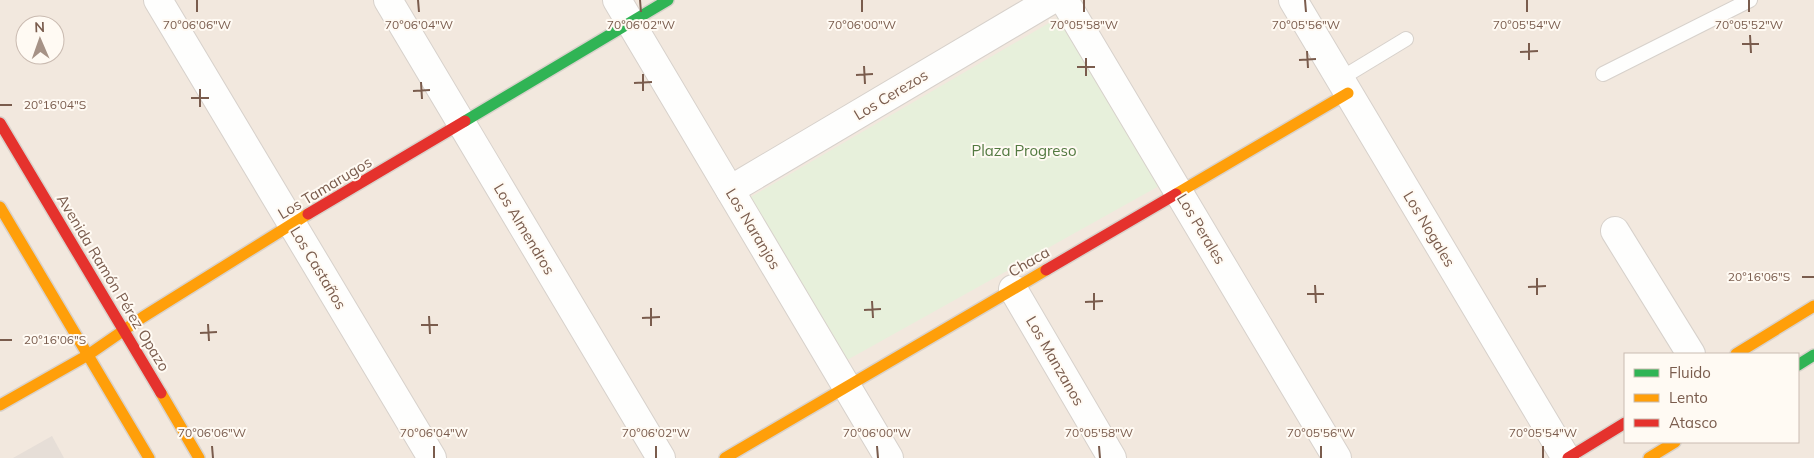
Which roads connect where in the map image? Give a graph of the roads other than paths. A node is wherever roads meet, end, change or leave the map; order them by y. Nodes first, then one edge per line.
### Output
1 (158, 0) edge
2 (388, 0) edge
3 (668, 0) edge
4 (1051, 0) edge
5 (1064, 0) edge
6 (1293, 0) edge
7 (1750, 0) edge
8 (623, 11) edge
9 (1406, 39) dead end
10 (1603, 74) dead end
11 (1344, 86) junction
12 (0, 123) edge
13 (461, 124) junction
14 (730, 190) junction
15 (1179, 192) junction
16 (0, 207) edge
17 (292, 224) junction
18 (1616, 231) dead end
19 (1013, 289) junction
20 (1814, 306) edge
21 (124, 331) junction
22 (1690, 353) edge
23 (1738, 353) edge
24 (88, 354) junction
25 (1814, 355) edge
26 (1799, 364) edge
27 (846, 387) junction
28 (0, 406) edge
29 (1624, 424) edge
30 (1673, 443) edge
31 (149, 458) edge
32 (199, 458) edge
33 (432, 458) edge
34 (661, 458) edge
35 (725, 458) edge
36 (888, 458) edge
37 (1112, 458) edge
38 (1338, 458) edge
39 (1567, 458) edge
40 (1649, 458) edge

1 - 17 street, Los Castaños
2 - 13 street, Los Almendros
3 - 8 street, Los Tamarugos
4 - 14 street, Los Cerezos
5 - 15 street, Los Perales
6 - 11 street, Los Nogales
7 - 10 lane
8 - 13 street, Los Tamarugos
8 - 14 street, Los Naranjos
9 - 11 lane
11 - 15 street, Chaca
11 - 39 street, Los Nogales
12 - 21 street, Avenida Ramón Pérez Opazo
13 - 17 street, Los Tamarugos
13 - 34 street, Los Almendros
14 - 27 street, Los Naranjos
15 - 19 street, Chaca
15 - 38 street, Los Perales
16 - 24 street
17 - 21 street, Los Tamarugos
17 - 33 street, Los Castaños
18 - 22 street
19 - 27 street, Chaca
19 - 37 street, Los Manzanos
20 - 23 street
21 - 24 street, Los Tamarugos
21 - 32 street, Avenida Ramón Pérez Opazo
24 - 28 street, Los Tamarugos
24 - 31 street
25 - 26 street
27 - 35 street, Chaca
27 - 36 street, Los Naranjos
29 - 39 street
30 - 40 street

